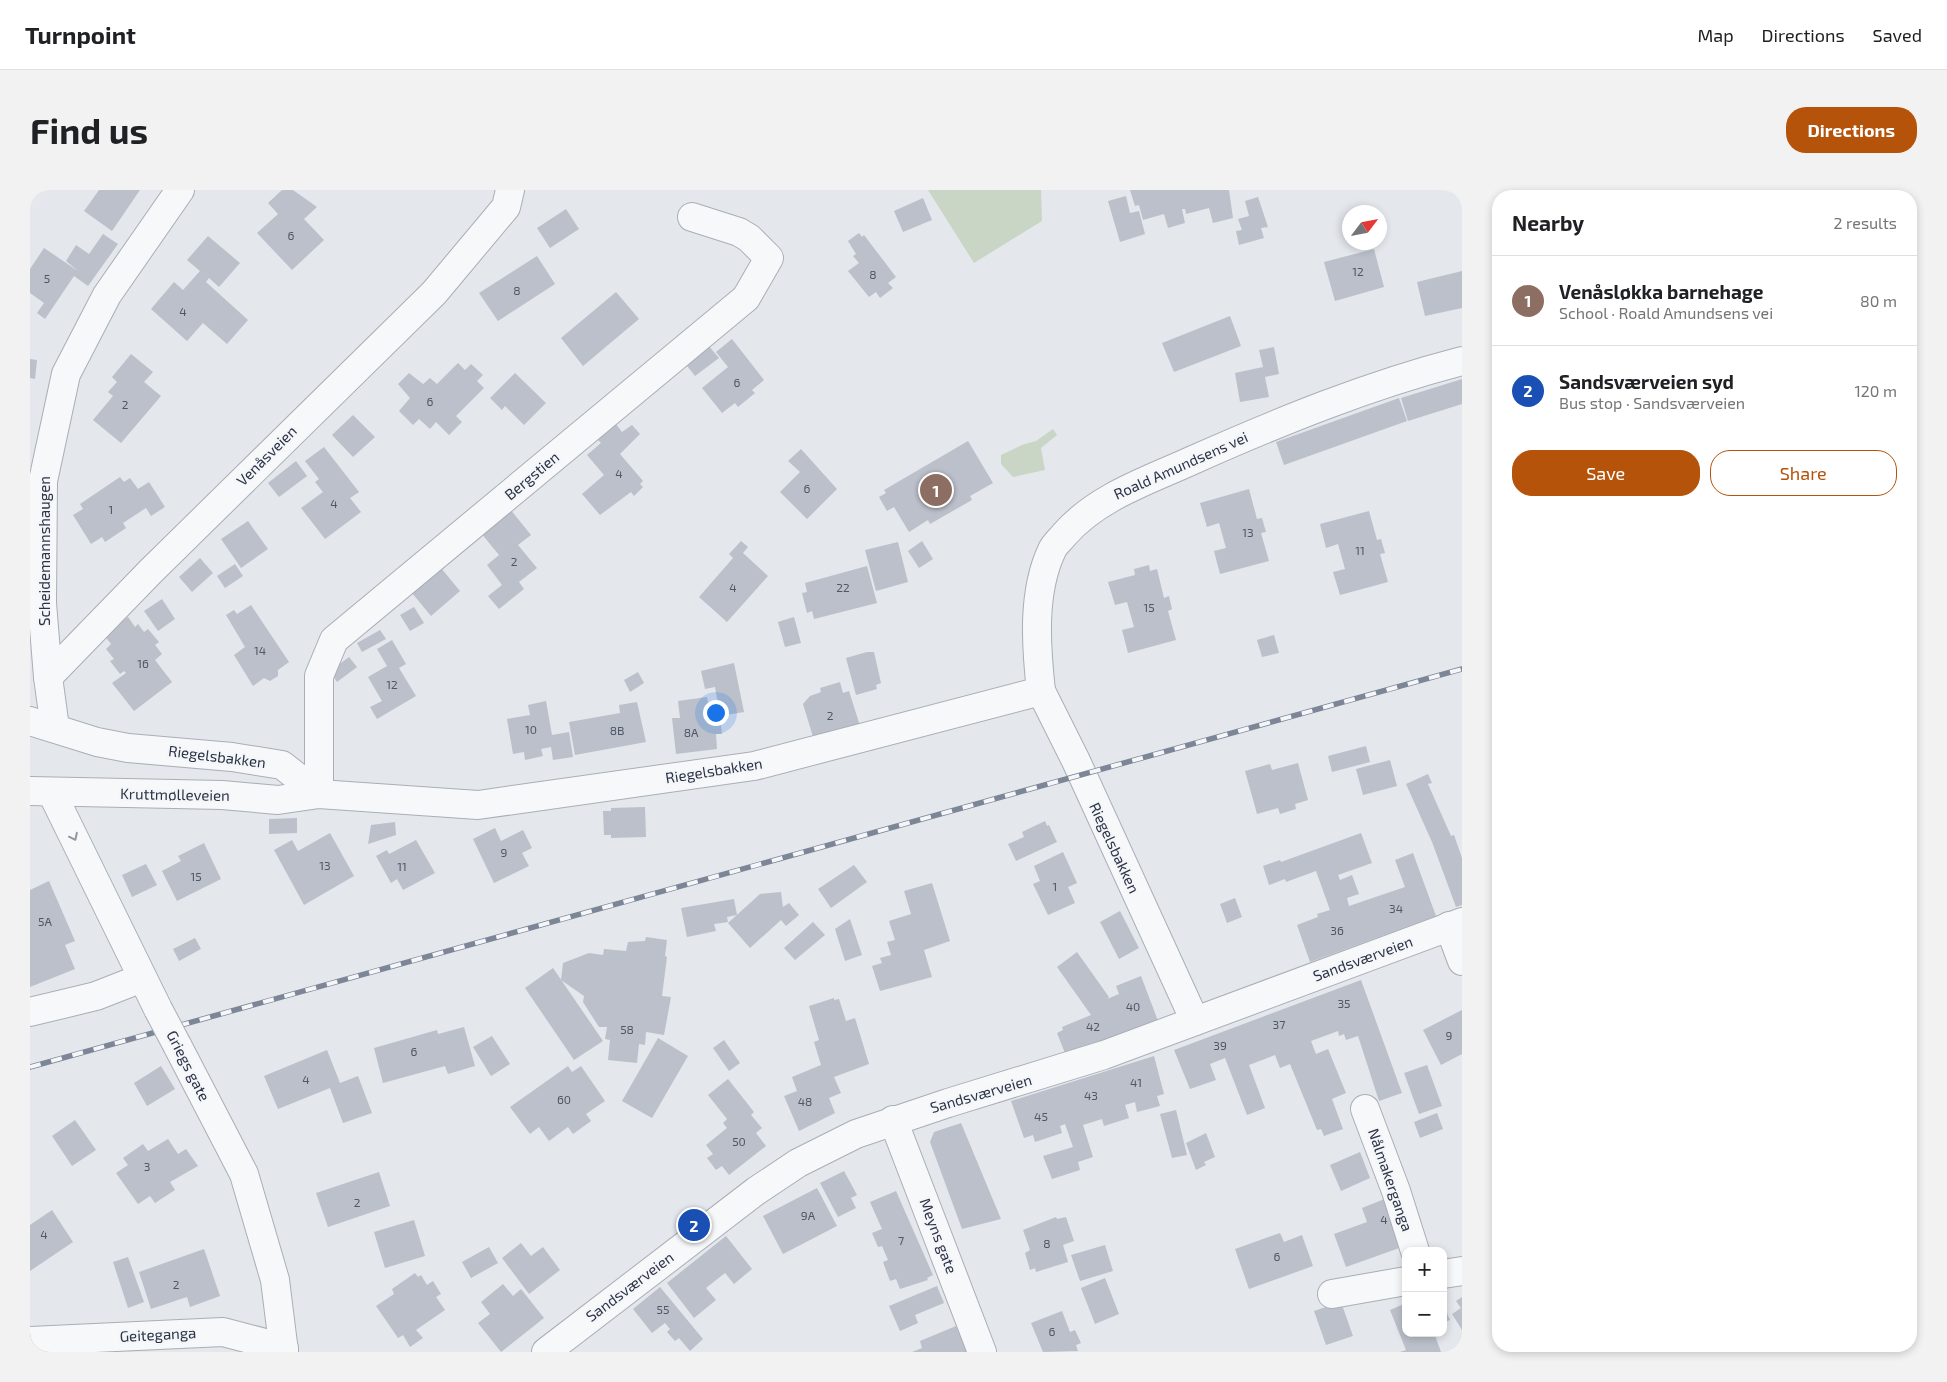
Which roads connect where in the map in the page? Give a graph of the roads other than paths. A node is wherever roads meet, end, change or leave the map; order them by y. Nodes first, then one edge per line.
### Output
1 (180, 190) edge
2 (510, 190) edge
3 (692, 217) dead end
4 (1462, 361) edge
5 (48, 677) junction
6 (1041, 691) junction
7 (42, 724) edge
8 (41, 792) edge
9 (319, 794) junction
10 (1455, 924) edge
11 (1462, 961) edge
12 (142, 978) junction
13 (30, 1012) edge
14 (1195, 1021) junction
15 (1365, 1109) dead end
16 (893, 1120) junction
17 (1414, 1247) edge
18 (1462, 1271) edge
19 (1447, 1273) edge
20 (1402, 1282) edge
21 (1332, 1294) dead end
22 (30, 1341) edge
23 (284, 1350) edge
24 (546, 1352) edge
25 (982, 1352) edge

1 - 5 street, Scheidemannshaugen
2 - 5 street, Venåsveien
3 - 9 street, Bergstien
4 - 6 street, Roald Amundsens vei
5 - 7 street
6 - 9 street, Riegelsbakken
6 - 14 street, Riegelsbakken
7 - 9 street, Riegelsbakken
8 - 9 street, Kruttmølleveien
8 -> 12 street, Griegs gate
10 - 11 street
10 - 14 street, Sandsværveien
12 - 13 street
12 - 23 street, Griegs gate, bridge
14 - 16 street, Sandsværveien
15 - 17 street, Nålmakerganga
16 - 24 street, Sandsværveien
16 - 25 street, Meyns gate
18 - 19 street
20 - 21 street
22 - 23 street, Geiteganga

